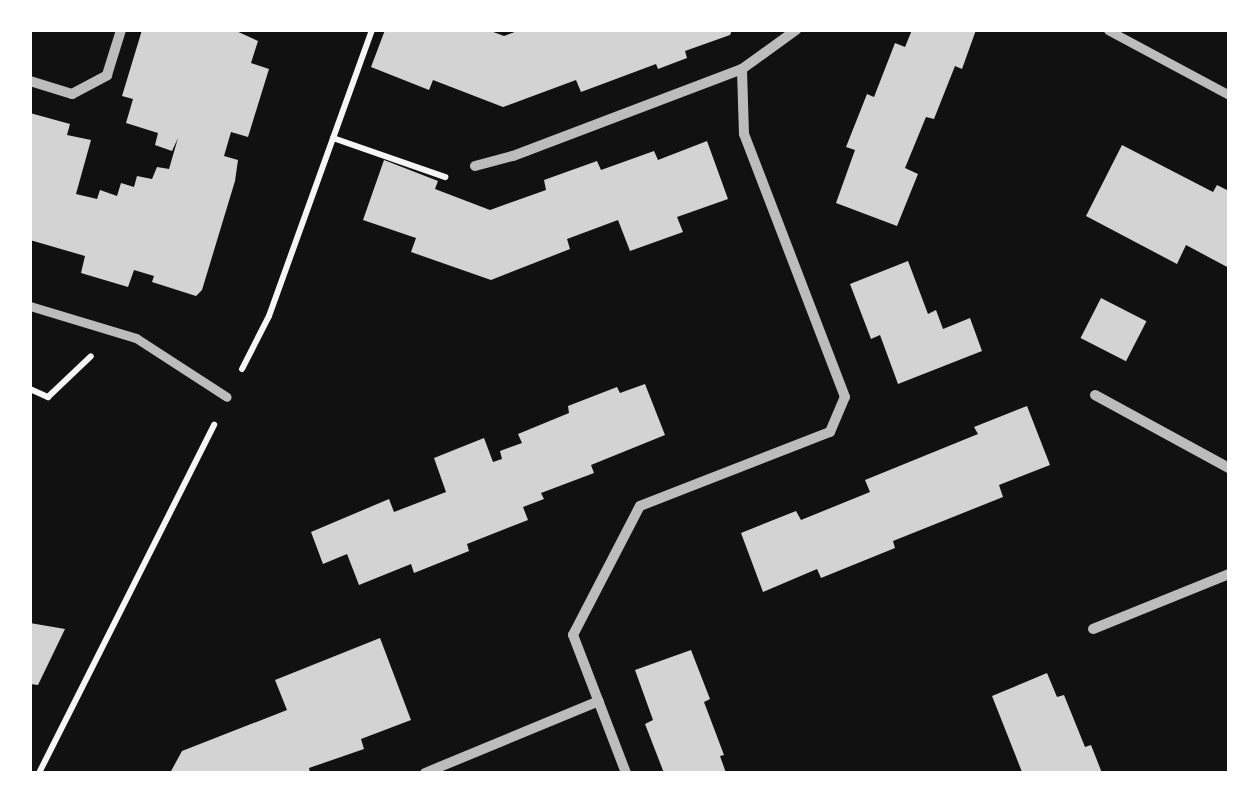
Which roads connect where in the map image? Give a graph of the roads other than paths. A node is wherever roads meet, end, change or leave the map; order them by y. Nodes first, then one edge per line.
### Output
1 (121, 30) edge
2 (796, 30) edge
3 (1108, 30) edge
4 (742, 69) junction
5 (30, 81) edge
6 (1229, 95) edge
7 (476, 166) road end
8 (30, 306) edge
9 (1095, 396) dead end
10 (228, 397) dead end
11 (1229, 468) edge
12 (1229, 574) edge
13 (1093, 629) dead end
14 (599, 701) junction
15 (425, 773) edge
16 (626, 773) edge

1 - 5 street
2 - 4 street
3 - 6 street
4 - 7 street
4 - 14 street
8 - 10 street
9 - 11 street
12 - 13 street
14 - 15 street
14 - 16 street

